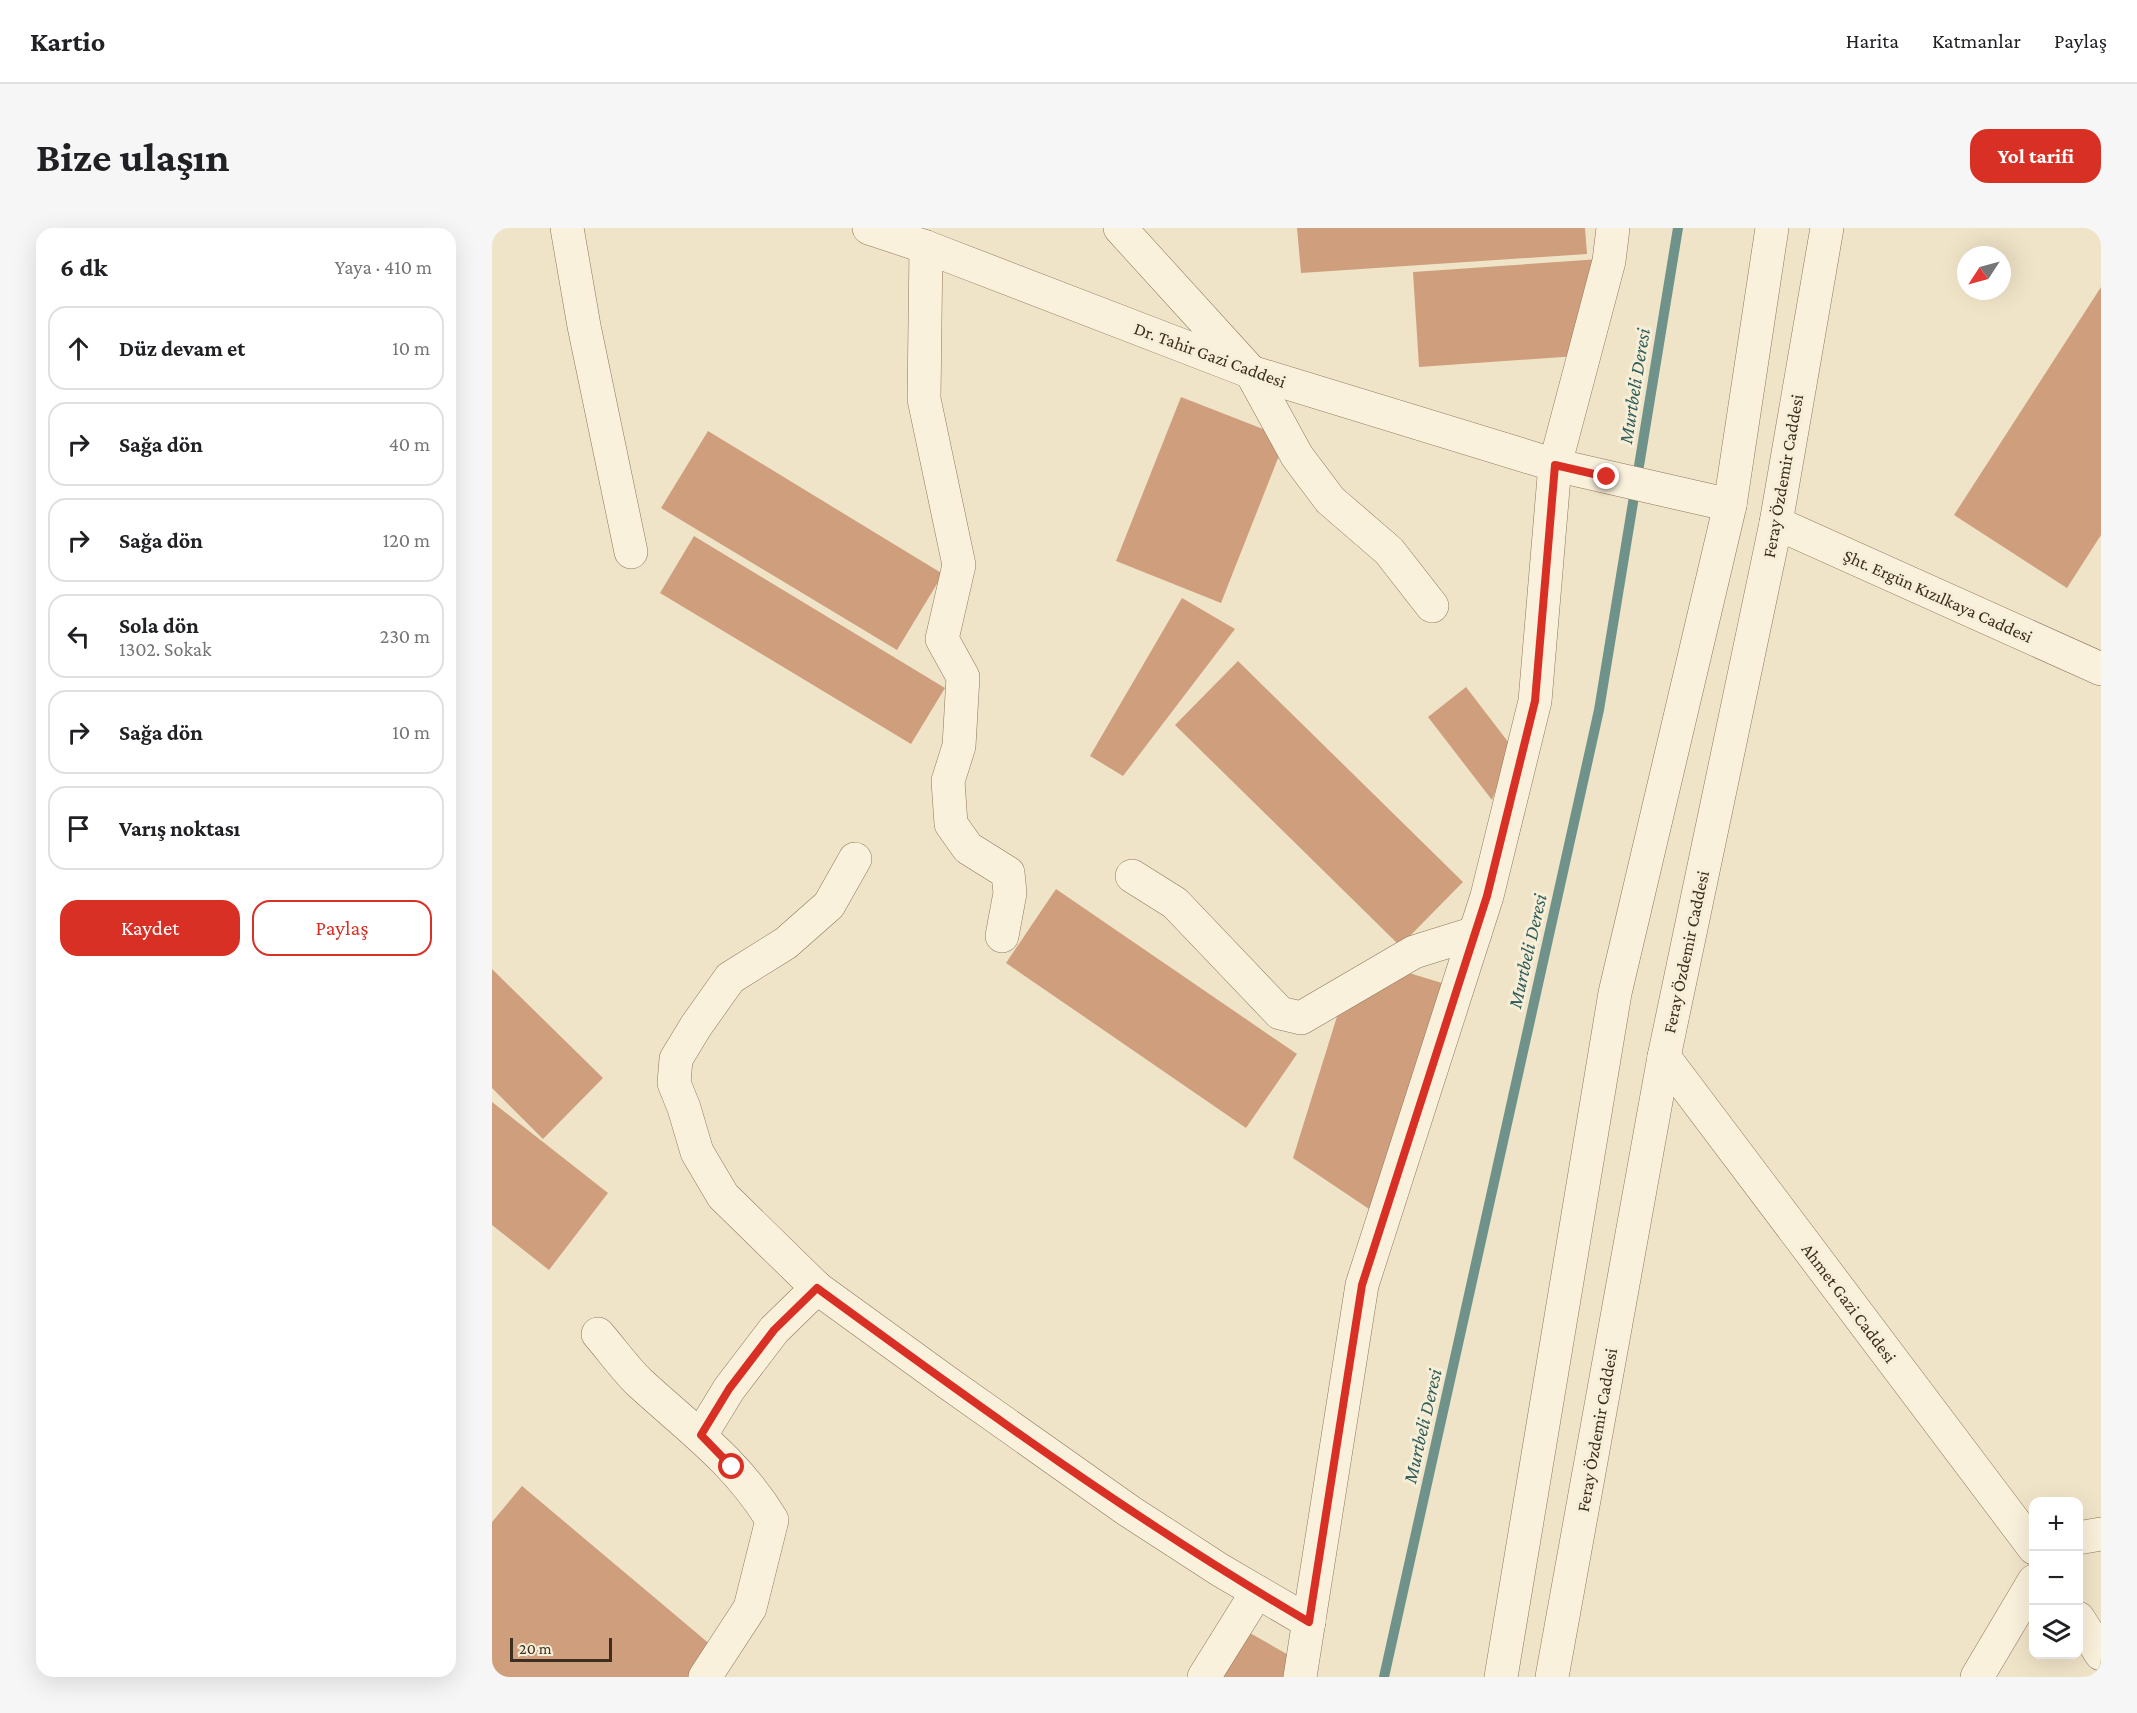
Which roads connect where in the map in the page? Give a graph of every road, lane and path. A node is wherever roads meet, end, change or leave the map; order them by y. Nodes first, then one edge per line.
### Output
1 (567, 228) edge
2 (869, 228) edge
3 (1120, 228) edge
4 (1613, 228) edge
5 (1772, 228) edge
6 (1821, 230) edge
7 (926, 247) junction
8 (1251, 372) junction
9 (1555, 465) junction
10 (1731, 505) junction
11 (1776, 523) junction
12 (631, 552) dead end
13 (1432, 606) dead end
14 (2101, 669) edge
15 (855, 859) dead end
16 (1132, 876) dead end
17 (1475, 933) junction
18 (1002, 936) dead end
19 (1664, 1057) junction
20 (817, 1288) junction
21 (598, 1334) dead end
22 (701, 1435) junction
23 (2101, 1534) edge
24 (2083, 1537) edge
25 (2029, 1541) edge
26 (2029, 1589) edge
27 (1257, 1592) junction
28 (1309, 1622) junction
29 (2083, 1625) edge
30 (2101, 1654) edge
31 (705, 1677) edge
32 (1204, 1677) edge
33 (1300, 1677) edge
34 (1500, 1677) edge
35 (1552, 1677) edge
36 (1977, 1677) edge

1 - 12 street
2 - 7 street, Dr. Tahir Gazi Caddesi
3 - 8 street
4 - 9 street
5 - 10 street
6 - 11 street, Feray Özdemir Caddesi
7 - 8 street, Dr. Tahir Gazi Caddesi
7 - 18 street
8 - 9 street, Dr. Tahir Gazi Caddesi
8 - 13 street
9 - 10 street, Dr. Tahir Gazi Caddesi
9 - 17 street
10 - 34 street
11 - 14 street, Şht. Ergün Kızılkaya Caddesi
11 - 19 street, Feray Özdemir Caddesi
15 - 20 street
16 - 17 street
17 - 28 street
19 - 25 street, Ahmet Gazi Caddesi
19 - 35 street, Feray Özdemir Caddesi
20 - 22 street
20 - 27 street
21 - 22 street
22 - 31 street
23 - 24 street
26 - 36 street
27 - 28 street
27 - 32 street
28 - 33 street
29 - 30 street

